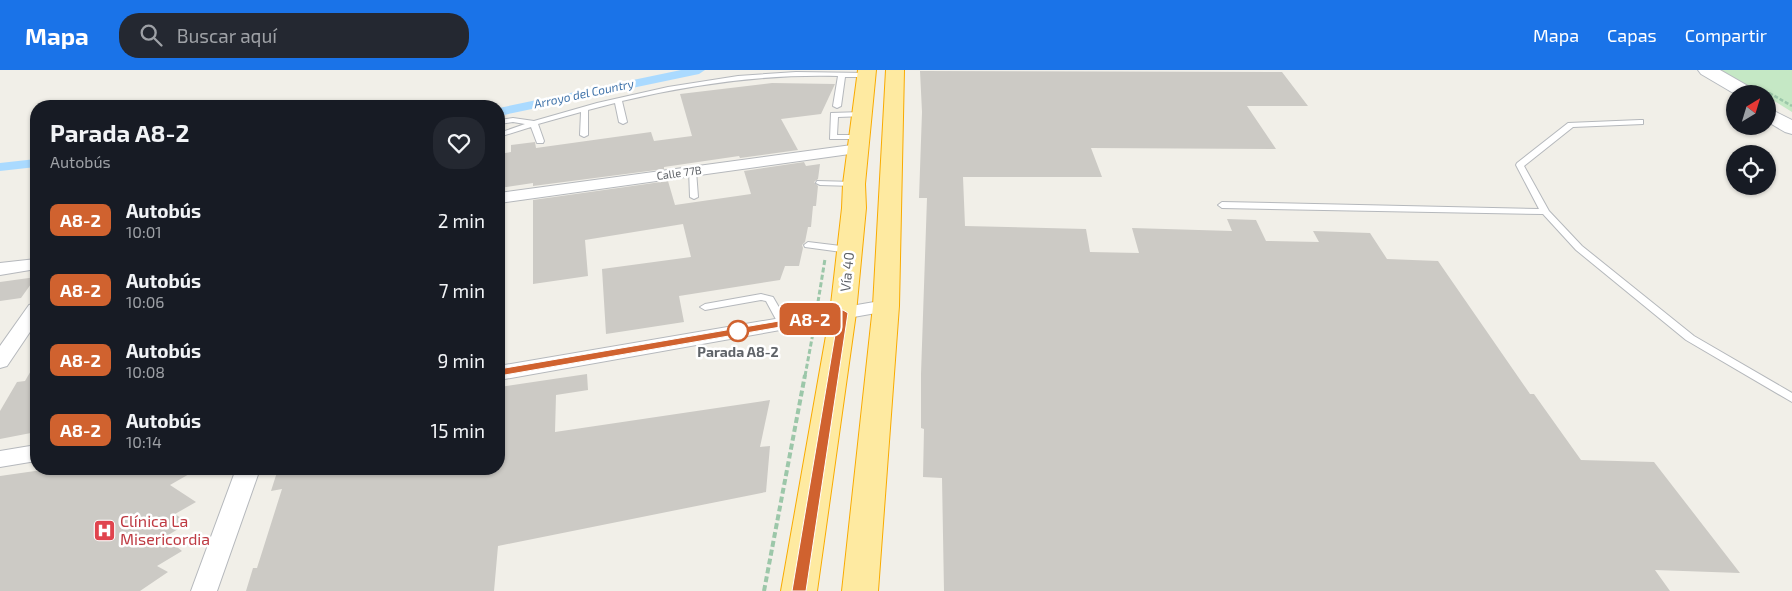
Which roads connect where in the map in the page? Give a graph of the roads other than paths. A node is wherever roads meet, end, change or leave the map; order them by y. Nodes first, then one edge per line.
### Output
1 (895, 70) edge
2 (1695, 70) edge
3 (1707, 70) edge
4 (867, 73) edge
5 (842, 75) junction
6 (1733, 85) edge
7 (1726, 89) edge
8 (618, 102) junction
9 (837, 106) dead end
10 (585, 110) junction
11 (1776, 110) edge
12 (1776, 119) edge
13 (1792, 120) edge
14 (505, 121) edge
15 (623, 122) dead end
16 (1640, 122) dead end
17 (534, 123) junction
18 (1792, 128) edge
19 (505, 133) edge
20 (584, 135) dead end
21 (540, 140) dead end
22 (860, 143) junction
23 (692, 171) junction
24 (820, 183) dead end
25 (854, 184) junction
26 (505, 197) edge
27 (694, 197) dead end
28 (1222, 204) dead end
29 (854, 208) junction
30 (890, 208) junction
31 (1545, 212) junction
32 (808, 245) dead end
33 (849, 250) junction
34 (30, 265) edge
35 (0, 269) edge
36 (886, 306) junction
37 (705, 307) dead end
38 (843, 313) junction
39 (30, 318) edge
40 (783, 323) junction
41 (0, 361) edge
42 (505, 372) edge
43 (1792, 398) edge
44 (30, 454) edge
45 (0, 459) edge
46 (246, 475) edge
47 (204, 591) edge
48 (799, 591) edge
49 (860, 591) edge

1 - 30 highway
2 - 7 main road
3 - 6 main road
4 - 5 lane
4 - 22 highway, Vía 40
5 - 8 lane
5 - 9 lane
8 - 10 lane
8 - 15 lane
10 - 17 lane
10 - 20 lane
11 - 13 main road
12 - 18 main road
14 - 17 lane
16 - 31 lane
17 - 19 lane
17 - 21 lane
22 - 23 street, Calle 77B
22 - 25 highway, Vía 40
23 - 26 street, Calle 77B
23 - 27 lane
24 - 25 lane
25 - 29 highway, Vía 40
28 - 31 lane
29 - 30 highway
29 - 33 highway, Vía 40
30 - 36 highway
31 - 43 lane
32 - 33 lane
33 - 38 highway, Vía 40
34 - 35 street
36 - 38 street
36 - 49 highway
37 - 40 lane
38 - 40 street
38 - 48 highway, Vía 40
39 - 41 street
40 - 42 street
44 - 45 street
46 - 47 street

